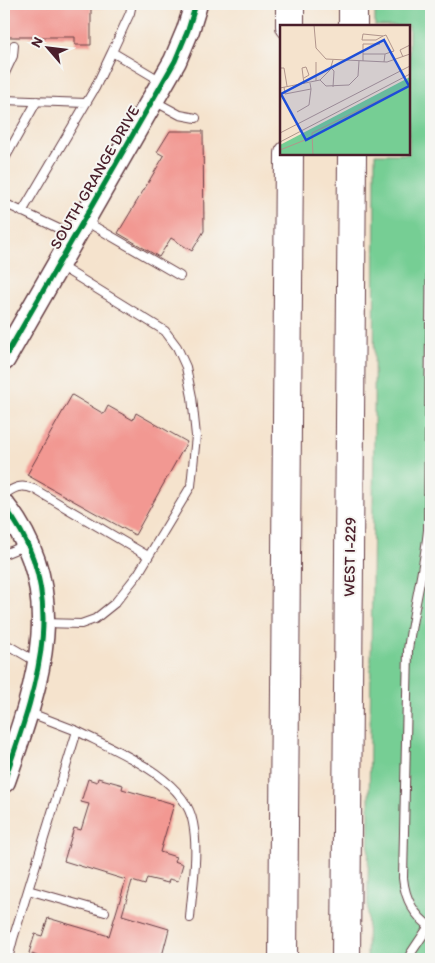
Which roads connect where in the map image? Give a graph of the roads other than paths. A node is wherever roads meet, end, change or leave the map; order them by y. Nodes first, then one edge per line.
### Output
1 (132, 4) edge
2 (196, 4) edge
3 (290, 4) edge
4 (353, 4) edge
5 (290, 25) edge
6 (353, 25) edge
7 (14, 45) dead end
8 (112, 52) junction
9 (4, 75) edge
10 (157, 91) junction
11 (4, 100) edge
12 (37, 101) junction
13 (86, 103) junction
14 (196, 118) dead end
15 (289, 155) edge
16 (352, 155) edge
17 (4, 160) edge
18 (4, 203) edge
19 (22, 212) junction
20 (79, 228) junction
21 (431, 236) edge
22 (58, 265) junction
23 (180, 276) dead end
24 (4, 359) edge
25 (4, 495) edge
26 (4, 506) edge
27 (27, 545) junction
28 (4, 554) edge
29 (148, 556) junction
30 (44, 623) junction
31 (4, 643) edge
32 (39, 663) junction
33 (26, 711) junction
34 (77, 731) junction
35 (8, 753) edge
36 (4, 781) edge
37 (28, 890) junction
38 (105, 912) dead end
39 (190, 918) dead end
40 (430, 927) edge
41 (4, 936) edge
42 (13, 939) junction
43 (8, 959) edge
44 (283, 959) edge
45 (346, 959) edge
46 (408, 959) edge

1 - 8 lane
2 - 10 street, SOUTH GRANGE DRIVE
3 - 5 highway
4 - 6 highway
7 - 9 lane
8 - 10 lane
8 - 13 lane
10 - 14 lane
10 - 20 street, SOUTH GRANGE DRIVE
11 - 12 lane
12 - 13 lane
12 - 17 lane
13 - 19 lane
15 - 44 highway
16 - 45 highway, WEST I-229
18 - 19 lane
19 - 20 lane
20 - 22 street, SOUTH GRANGE DRIVE
20 - 23 lane
21 - 40 lane
22 - 24 street, SOUTH GRANGE DRIVE
22 - 29 lane
25 - 29 lane
26 - 27 street
27 - 28 lane
27 - 30 street
29 - 30 lane
30 - 32 street
31 - 32 lane
32 - 33 street
33 - 34 lane
33 - 35 street
34 - 37 lane
34 - 39 lane
35 - 36 street
37 - 38 lane
37 - 42 lane
40 - 46 lane
41 - 42 lane
42 - 43 lane

